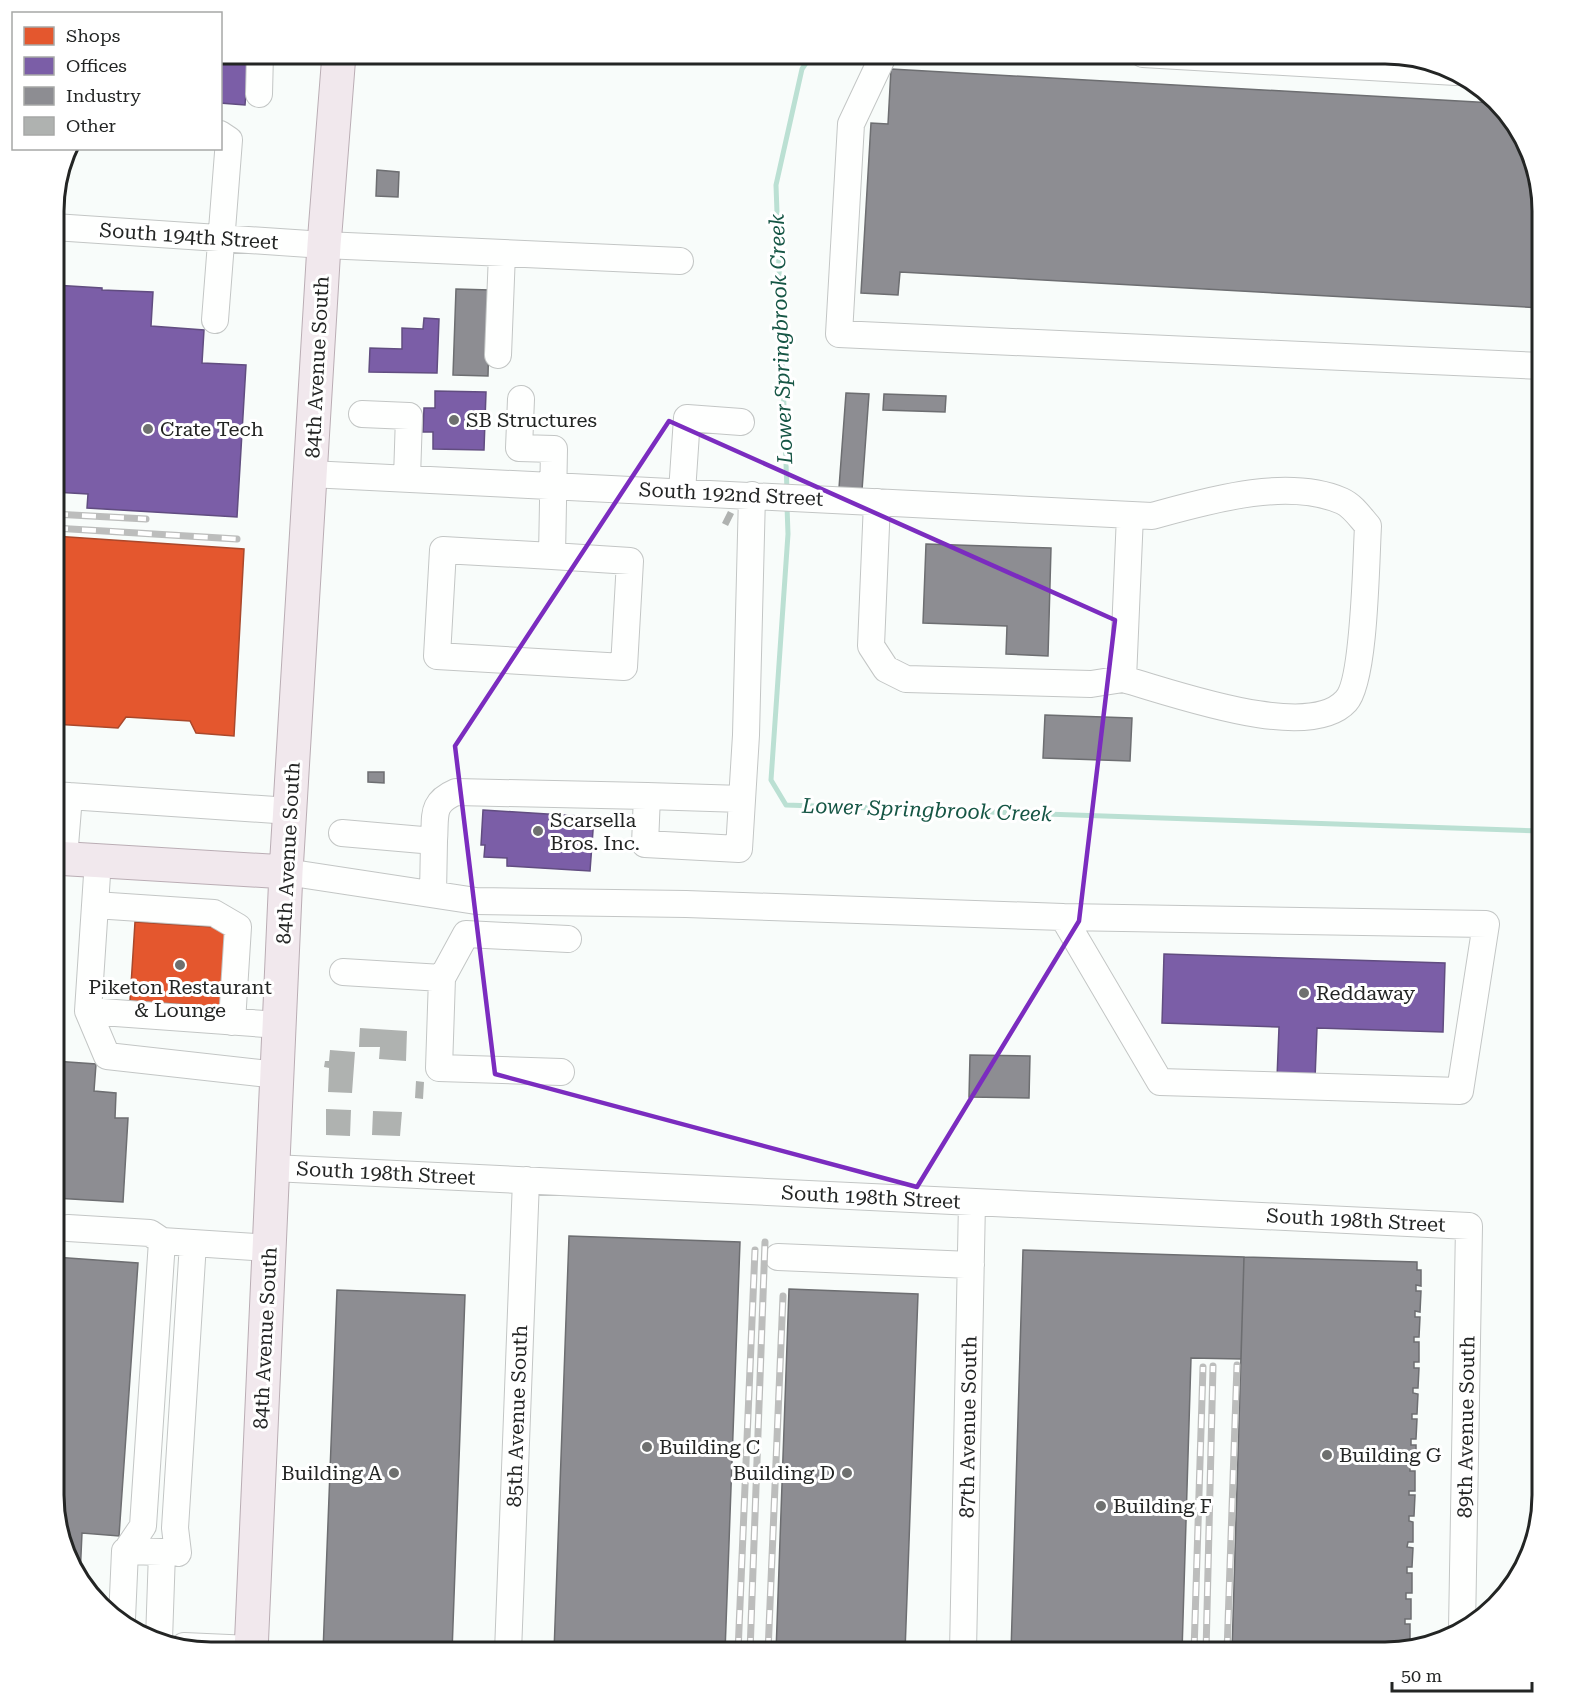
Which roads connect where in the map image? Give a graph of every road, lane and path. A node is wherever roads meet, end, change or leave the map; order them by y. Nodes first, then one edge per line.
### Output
1 (260, 65) edge
2 (338, 65) edge
3 (879, 65) edge
4 (1334, 65) edge
5 (1426, 70) edge
6 (259, 94) dead end
7 (222, 135) edge
8 (65, 228) edge
9 (222, 238) junction
10 (324, 245) junction
11 (502, 253) junction
12 (680, 261) dead end
13 (215, 320) dead end
14 (498, 355) dead end
15 (1532, 366) edge
16 (521, 399) dead end
17 (362, 414) dead end
18 (741, 422) dead end
19 (310, 474) junction
20 (407, 478) junction
21 (553, 485) junction
22 (682, 492) junction
23 (759, 495) junction
24 (877, 501) junction
25 (1141, 516) junction
26 (552, 556) junction
27 (1123, 679) junction
28 (65, 795) edge
29 (647, 796) junction
30 (742, 799) junction
31 (290, 811) junction
32 (342, 833) dead end
33 (434, 841) junction
34 (64, 858) edge
35 (98, 860) junction
36 (286, 872) junction
37 (433, 894) junction
38 (532, 902) junction
39 (95, 905) junction
40 (1063, 917) junction
41 (530, 937) junction
42 (568, 939) dead end
43 (343, 972) dead end
44 (442, 978) junction
45 (88, 1011) junction
46 (232, 1022) junction
47 (279, 1026) junction
48 (561, 1072) dead end
49 (277, 1075) junction
50 (273, 1168) junction
51 (526, 1180) junction
52 (972, 1202) junction
53 (1469, 1226) joint
54 (68, 1228) dead end
55 (162, 1241) junction
56 (193, 1243) junction
57 (269, 1248) junction
58 (778, 1257) dead end
59 (971, 1265) junction
60 (149, 1442) junction
61 (180, 1444) junction
62 (126, 1551) junction
63 (170, 1552) junction
64 (122, 1611) edge
65 (1462, 1619) edge
66 (160, 1632) edge
67 (174, 1637) edge
68 (251, 1642) edge
69 (508, 1642) edge
70 (963, 1642) edge

1 - 6 street
2 - 10 main road, 84th Avenue South
3 - 15 street
4 - 5 street
7 - 9 street
8 - 9 street, South 194th Street
9 - 10 street, South 194th Street
9 - 13 street
10 - 11 street, South 194th Street
10 - 19 main road, 84th Avenue South
11 - 12 street, South 194th Street
11 - 14 street
16 - 21 street
17 - 20 street
18 - 22 street
19 - 20 street, South 192nd Street
19 - 31 main road, 84th Avenue South
20 - 21 street, South 192nd Street
21 - 22 street, South 192nd Street
21 - 26 street
22 - 23 street, South 192nd Street
23 - 24 street, South 192nd Street
23 - 30 street
24 - 25 street, South 192nd Street
24 - 27 street
25 - 27 street
25 - 27 street, South 192nd Street
26 - 26 street
28 - 31 street
29 - 30 street
29 - 30 street
29 - 33 street
31 - 36 main road, 84th Avenue South
32 - 33 street
33 - 37 street
34 - 35 main road
35 - 36 main road
35 - 39 street
36 - 37 street
36 - 47 main road, 84th Avenue South
37 - 38 street
38 - 40 street
38 - 41 street
39 - 45 street
39 - 46 street
40 - 40 street
41 - 42 street
41 - 44 street
43 - 44 street
44 - 48 street
45 - 46 street
45 - 49 street
46 - 47 street
47 - 49 main road, 84th Avenue South
49 - 50 main road, 84th Avenue South
50 - 51 street, South 198th Street
50 - 57 main road, 84th Avenue South
51 - 52 street, South 198th Street
51 - 69 street, 85th Avenue South
52 - 53 street, South 198th Street
52 - 59 street, 87th Avenue South
53 - 65 street, 89th Avenue South
54 - 55 street
55 - 56 street
55 - 60 street
56 - 57 street
56 - 61 street
57 - 68 main road, 84th Avenue South
58 - 59 street
59 - 70 street, 87th Avenue South
60 - 61 street
60 - 62 street
61 - 63 street
62 - 63 street
62 - 64 street
63 - 66 street
63 - 67 street

